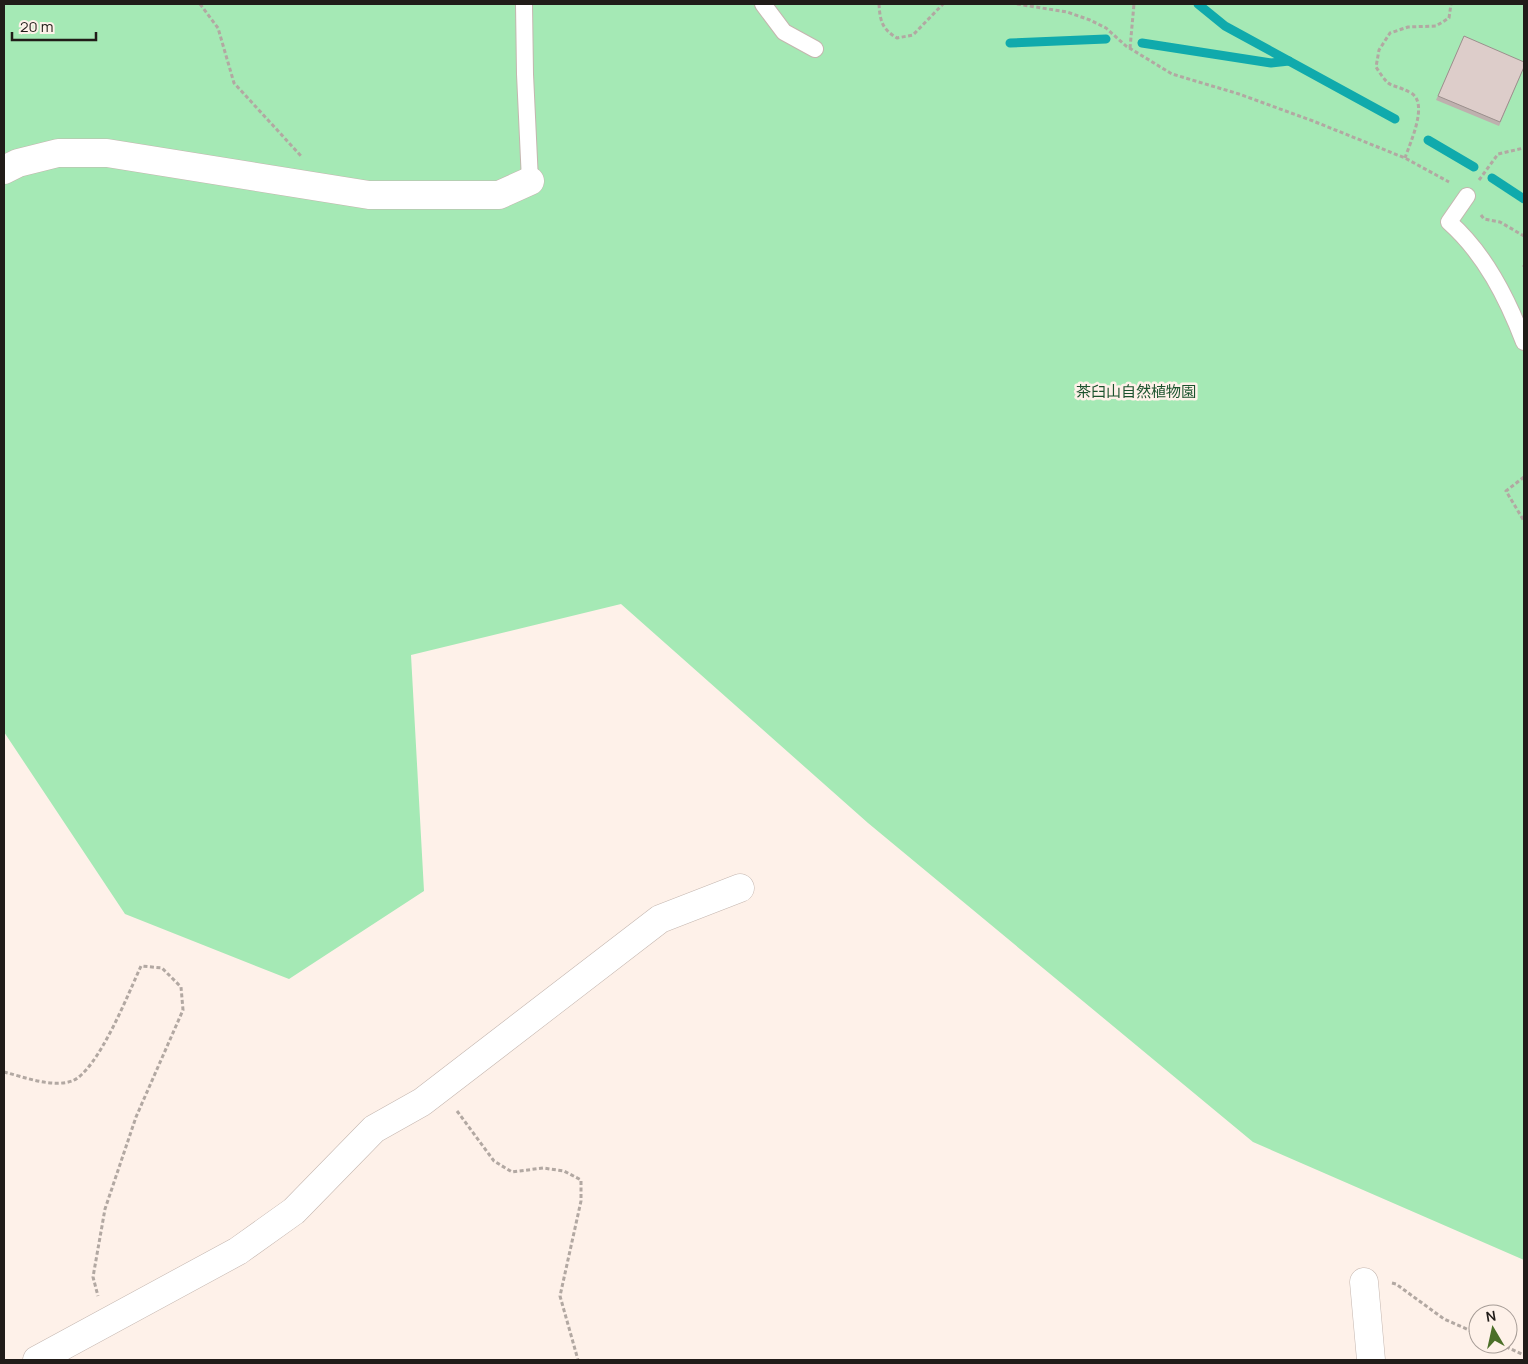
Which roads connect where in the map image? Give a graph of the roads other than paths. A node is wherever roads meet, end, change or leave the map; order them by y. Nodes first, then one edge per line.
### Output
1 (524, 4) edge
2 (763, 4) edge
3 (814, 49) dead end
4 (4, 170) edge
5 (530, 181) joint
6 (1467, 196) road end
7 (1524, 342) edge
8 (740, 888) dead end
9 (1364, 1282) road end
10 (37, 1360) edge
11 (1371, 1360) edge

1 - 5 lane
2 - 3 lane
4 - 5 street
6 - 7 lane
8 - 10 street
9 - 11 street

